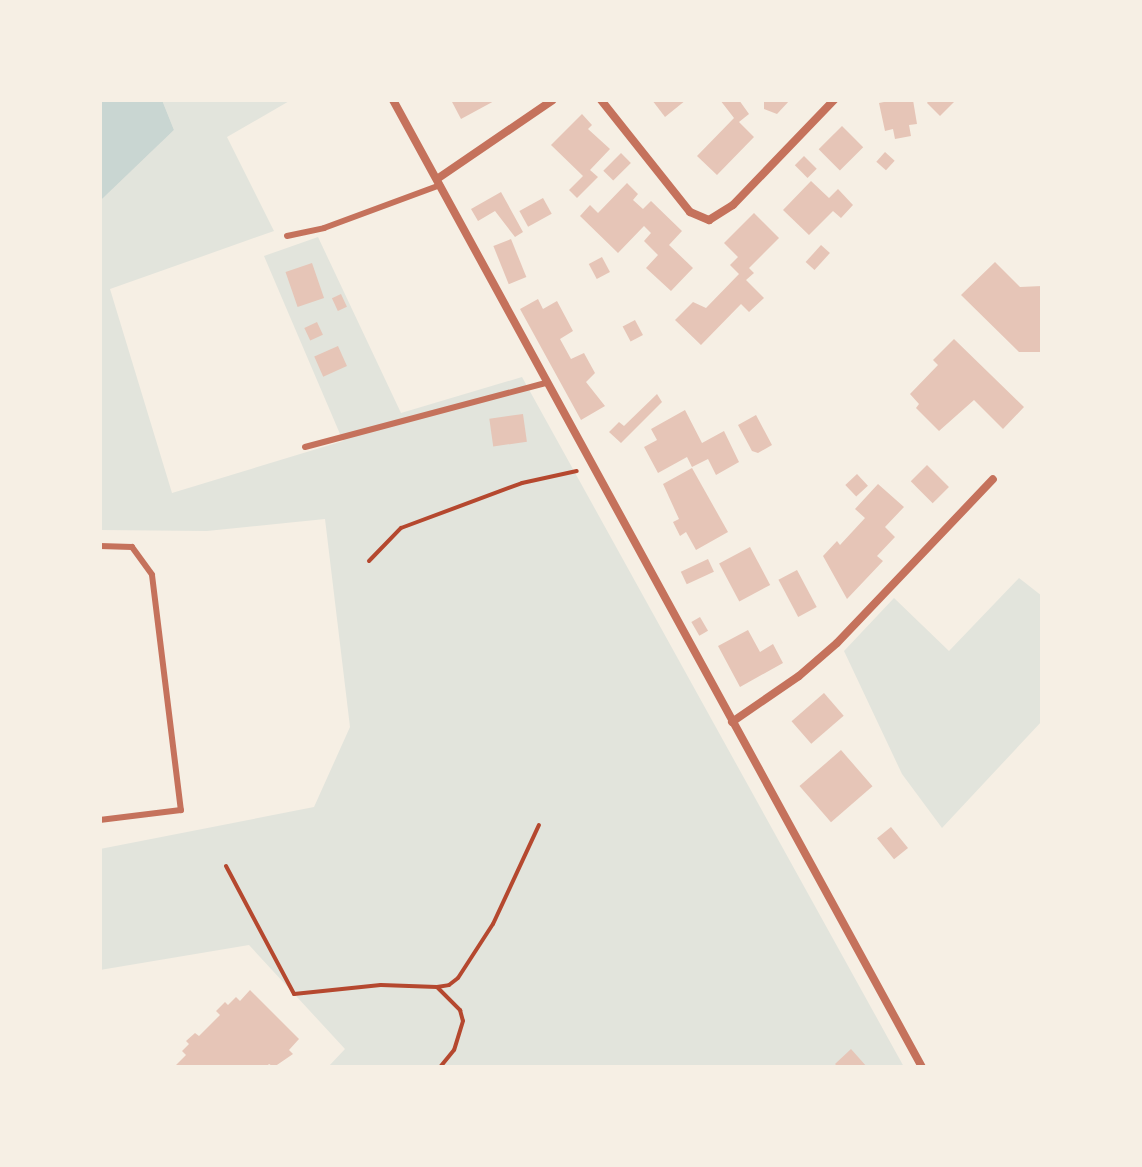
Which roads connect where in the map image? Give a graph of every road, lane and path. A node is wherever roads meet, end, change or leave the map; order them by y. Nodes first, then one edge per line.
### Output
1 (393, 100) edge
2 (553, 100) edge
3 (601, 100) edge
4 (834, 100) edge
5 (438, 182) junction
6 (287, 236) dead end
7 (545, 383) junction
8 (305, 447) dead end
9 (579, 470) dead end
10 (993, 479) dead end
11 (100, 546) edge
12 (369, 561) dead end
13 (732, 722) junction
14 (100, 820) edge
15 (539, 825) dead end
16 (226, 866) dead end
17 (437, 987) junction
18 (440, 1067) edge
19 (922, 1067) edge

1 - 5 street
2 - 5 street
3 - 4 street
5 - 6 lane
5 - 7 street
7 - 8 lane
7 - 13 street
9 - 12 path
10 - 13 street
11 - 14 lane
13 - 19 street
15 - 17 path
16 - 17 path
17 - 18 path

